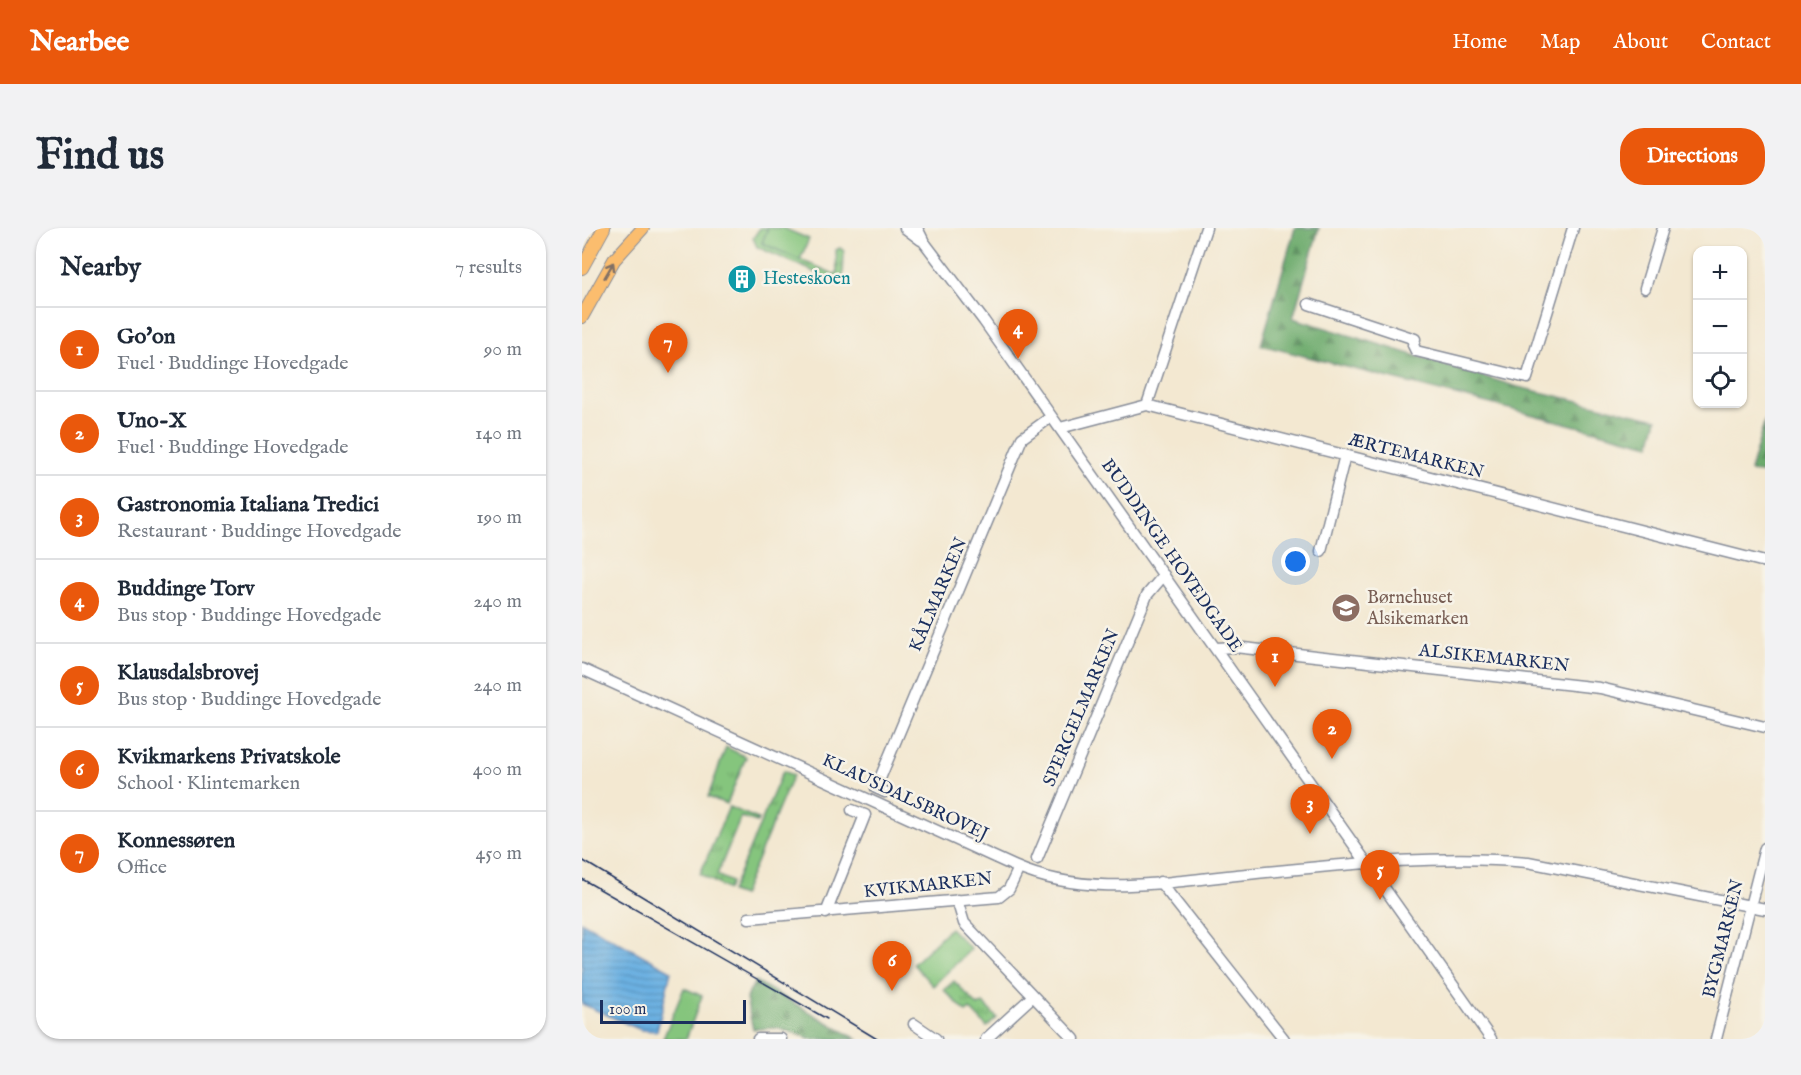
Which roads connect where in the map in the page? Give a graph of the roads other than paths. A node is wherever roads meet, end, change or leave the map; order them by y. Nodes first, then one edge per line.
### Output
1 (604, 228) edge
2 (643, 228) edge
3 (905, 228) edge
4 (917, 228) edge
5 (1206, 228) edge
6 (1573, 228) edge
7 (1663, 228) edge
8 (924, 242) junction
9 (582, 268) edge
10 (1645, 288) dead end
11 (1309, 304) dead end
12 (582, 317) edge
13 (1147, 405) junction
14 (1051, 417) junction
15 (1060, 429) junction
16 (1345, 456) junction
17 (1321, 551) dead end
18 (1765, 562) edge
19 (1164, 575) junction
20 (1216, 648) junction
21 (582, 669) edge
22 (1765, 727) edge
23 (885, 792) dead end
24 (852, 810) dead end
25 (1765, 848) edge
26 (1037, 859) dead end
27 (1366, 863) junction
28 (1019, 868) junction
29 (1160, 882) junction
30 (957, 900) junction
31 (1750, 906) junction
32 (1765, 909) edge
33 (826, 913) junction
34 (749, 918) dead end
35 (1033, 996) junction
36 (914, 1024) dead end
37 (758, 1039) edge
38 (781, 1039) edge
39 (936, 1039) edge
40 (986, 1039) edge
41 (1074, 1039) edge
42 (1284, 1039) edge
43 (1491, 1039) edge
44 (1716, 1039) edge

1 - 9 main road
12 -> 2 main road
3 - 8 street, BUDDINGE HOVEDGADE
4 - 8 street, BUDDINGE HOVEDGADE
5 - 13 street
6 - 11 street
7 - 10 street
8 - 14 street, BUDDINGE HOVEDGADE
13 - 15 street, ÆRTEMARKEN
13 - 16 street, ÆRTEMARKEN
14 - 15 street, BUDDINGE HOVEDGADE
14 - 23 street, KÅLMARKEN
15 - 19 street, BUDDINGE HOVEDGADE
16 - 17 street
16 - 18 street, ÆRTEMARKEN
19 - 20 street, BUDDINGE HOVEDGADE
19 - 26 street, SPERGELMARKEN
20 - 22 street, ALSIKEMARKEN
20 - 27 street, BUDDINGE HOVEDGADE
21 - 28 street, KLAUSDALSBROVEJ
24 - 33 street, KVIKMARKEN
25 - 31 street, BYGMARKEN
27 - 29 street, KLAUSDALSBROVEJ
27 - 31 street, KLAUSDALSBROVEJ
27 - 43 street, BUDDINGE HOVEDGADE
28 - 29 street, KLAUSDALSBROVEJ
28 - 30 street, KVIKMARKEN
29 - 42 street
30 - 33 street, KVIKMARKEN
30 - 35 street
31 - 32 street, KLAUSDALSBROVEJ
31 - 44 street, BYGMARKEN
33 - 34 street, KVIKMARKEN
35 - 40 street
35 - 41 street
36 - 39 street
37 - 38 street

